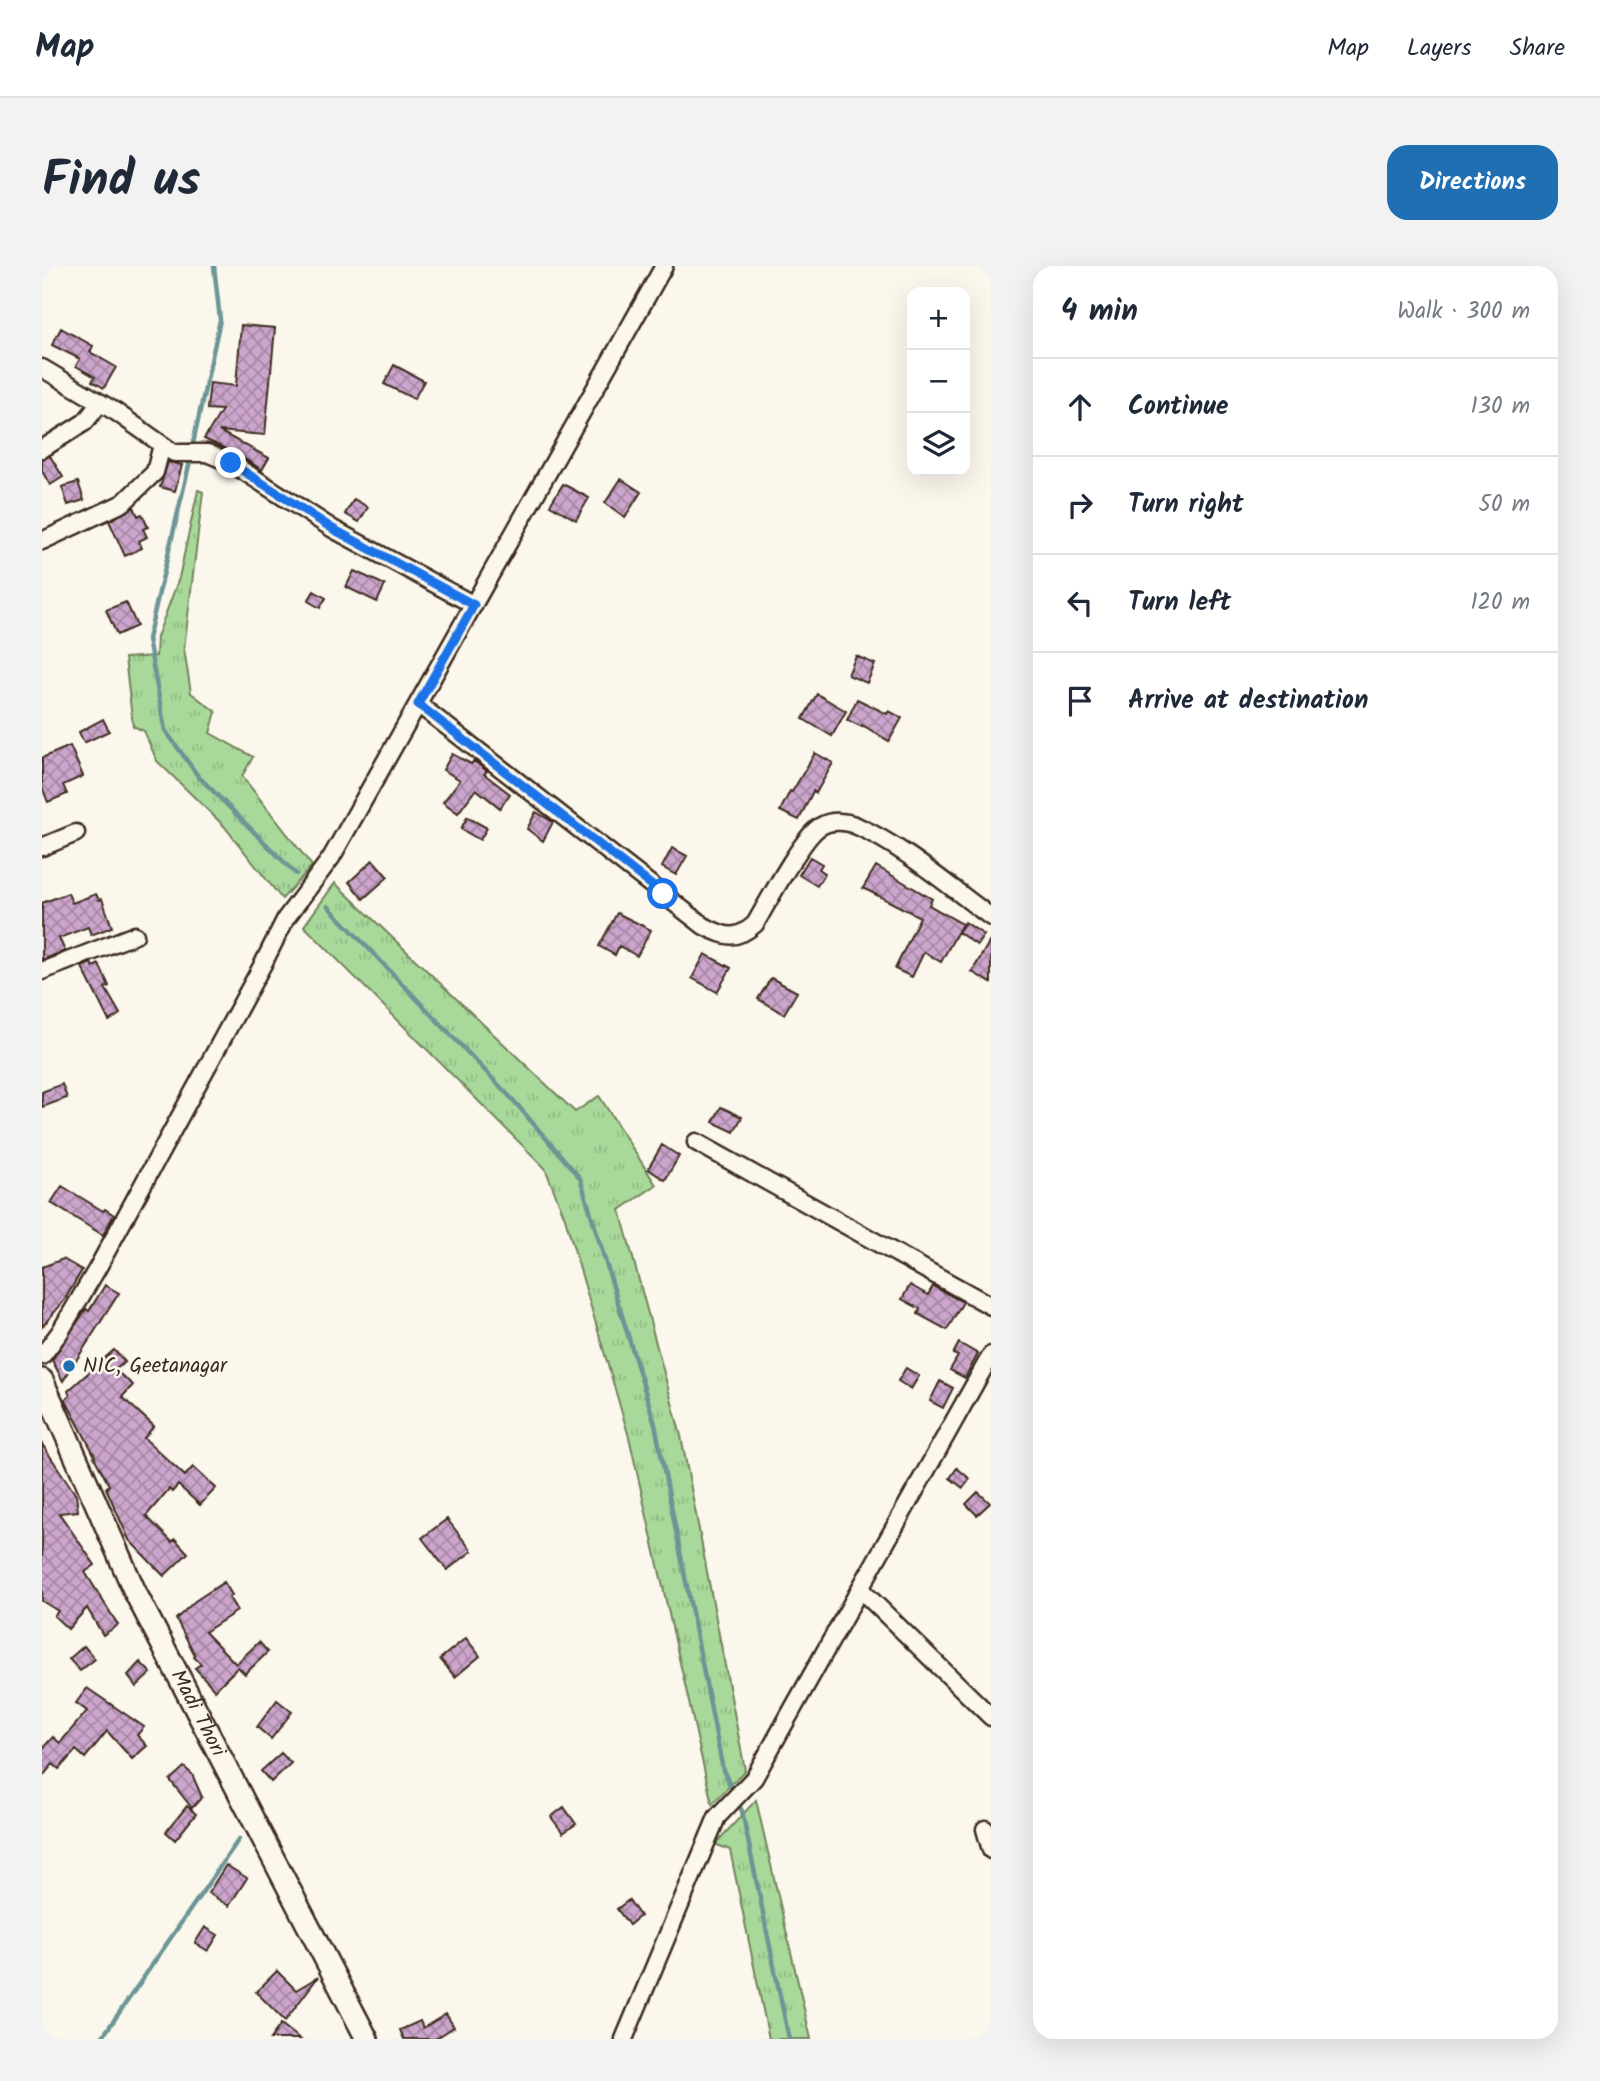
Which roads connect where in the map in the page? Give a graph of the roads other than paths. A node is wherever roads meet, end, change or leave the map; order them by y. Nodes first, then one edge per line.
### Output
1 (664, 266) edge
2 (42, 368) edge
3 (100, 403) junction
4 (42, 449) edge
5 (168, 449) junction
6 (42, 541) edge
7 (474, 605) junction
8 (418, 704) junction
9 (76, 834) dead end
10 (42, 848) edge
11 (991, 918) edge
12 (135, 935) dead end
13 (42, 971) edge
14 (696, 1142) dead end
15 (991, 1306) edge
16 (991, 1355) edge
17 (42, 1356) edge
18 (43, 1386) edge
19 (860, 1589) junction
20 (991, 1717) edge
21 (985, 1829) dead end
22 (991, 1850) edge
23 (367, 2039) edge
24 (624, 2039) edge

1 - 7 street
2 - 3 street
3 - 4 street
3 - 5 street
5 - 6 street
5 - 7 street
7 - 8 street
8 - 11 street
8 - 17 street
9 - 10 street
12 - 13 street
14 - 15 street
16 - 19 street
18 - 23 main road, Madi Thori
19 - 20 street
19 - 24 street
21 - 22 street

